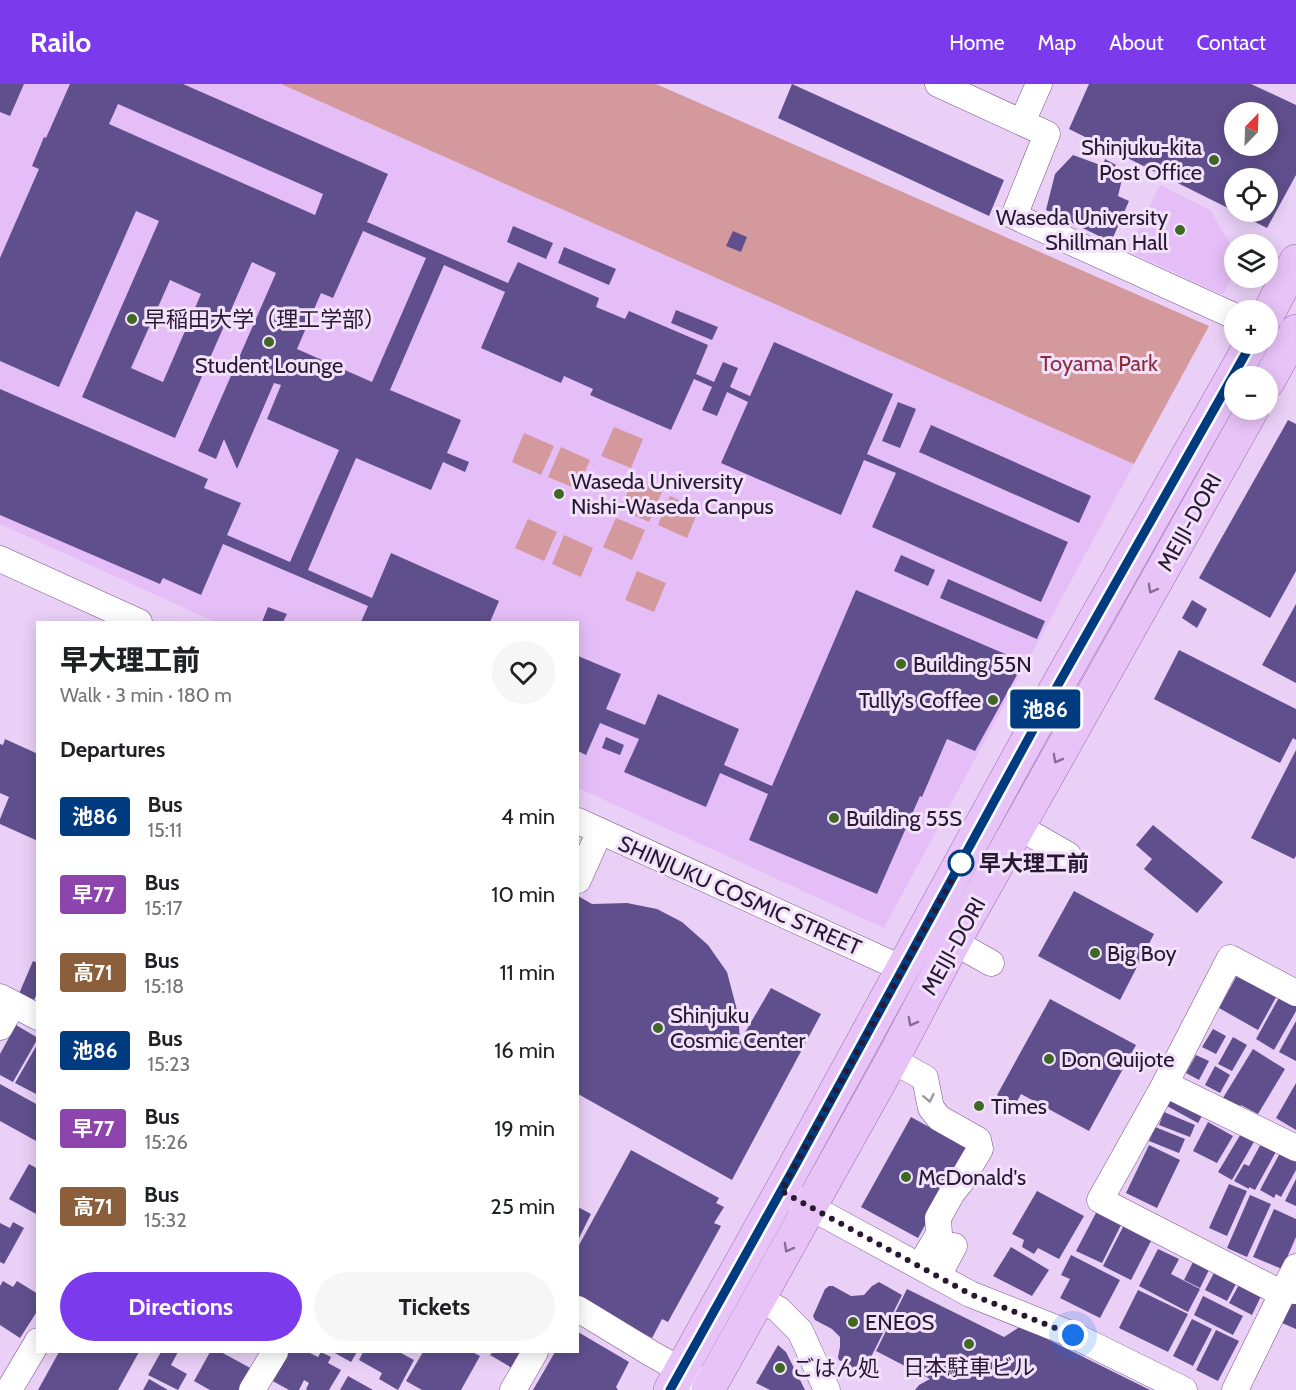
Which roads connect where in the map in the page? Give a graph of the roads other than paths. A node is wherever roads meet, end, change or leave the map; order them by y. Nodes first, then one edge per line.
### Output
1 (938, 84) edge
2 (1039, 84) edge
3 (1022, 122) junction
4 (1296, 261) edge
5 (1275, 300) edge
6 (1224, 311) edge
7 (1296, 331) edge
8 (1245, 354) edge
9 (1277, 366) edge
10 (1246, 420) edge
11 (0, 560) edge
12 (137, 621) edge
13 (589, 826) edge
14 (1019, 826) junction
15 (1068, 855) dead end
16 (579, 875) edge
17 (954, 942) junction
18 (991, 963) dead end
19 (903, 969) junction
20 (1296, 993) edge
21 (7, 1001) edge
22 (36, 1016) edge
23 (0, 1027) edge
24 (892, 1060) junction
25 (1165, 1084) junction
26 (1296, 1149) edge
27 (781, 1191) junction
28 (810, 1207) junction
29 (954, 1246) dead end
30 (1296, 1268) edge
31 (929, 1271) junction
32 (1290, 1290) edge
33 (760, 1299) junction
34 (579, 1310) edge
35 (36, 1344) edge
36 (274, 1353) edge
37 (534, 1353) edge
38 (675, 1380) edge
39 (710, 1388) edge
40 (9, 1390) edge
41 (252, 1390) edge
42 (513, 1390) edge
43 (827, 1390) edge
44 (1184, 1390) edge
45 (1235, 1390) edge

1 - 3 street
2 - 3 street
3 - 6 street
4 - 5 main road
7 - 9 main road
8 - 19 main road, MEIJI-DORI
10 -> 14 main road, MEIJI-DORI
11 - 12 street
13 - 16 street
13 - 19 street, SHINJUKU COSMIC STREET
14 - 15 street
14 - 17 main road, MEIJI-DORI
17 - 18 street
17 -> 24 main road, MEIJI-DORI
19 - 27 main road, MEIJI-DORI
20 - 25 street
21 - 22 street
21 - 23 street
24 - 28 main road, MEIJI-DORI
24 -> 31 street
25 - 26 street
25 - 32 street
27 - 28 street
27 - 38 main road, MEIJI-DORI
28 - 31 street
28 -> 33 main road, MEIJI-DORI
29 - 31 street
30 - 32 street
31 - 44 street
32 - 45 street
33 - 39 main road, MEIJI-DORI
33 - 43 street
34 - 38 street
35 - 40 street
36 - 41 street
37 - 42 street
38 - 39 street

